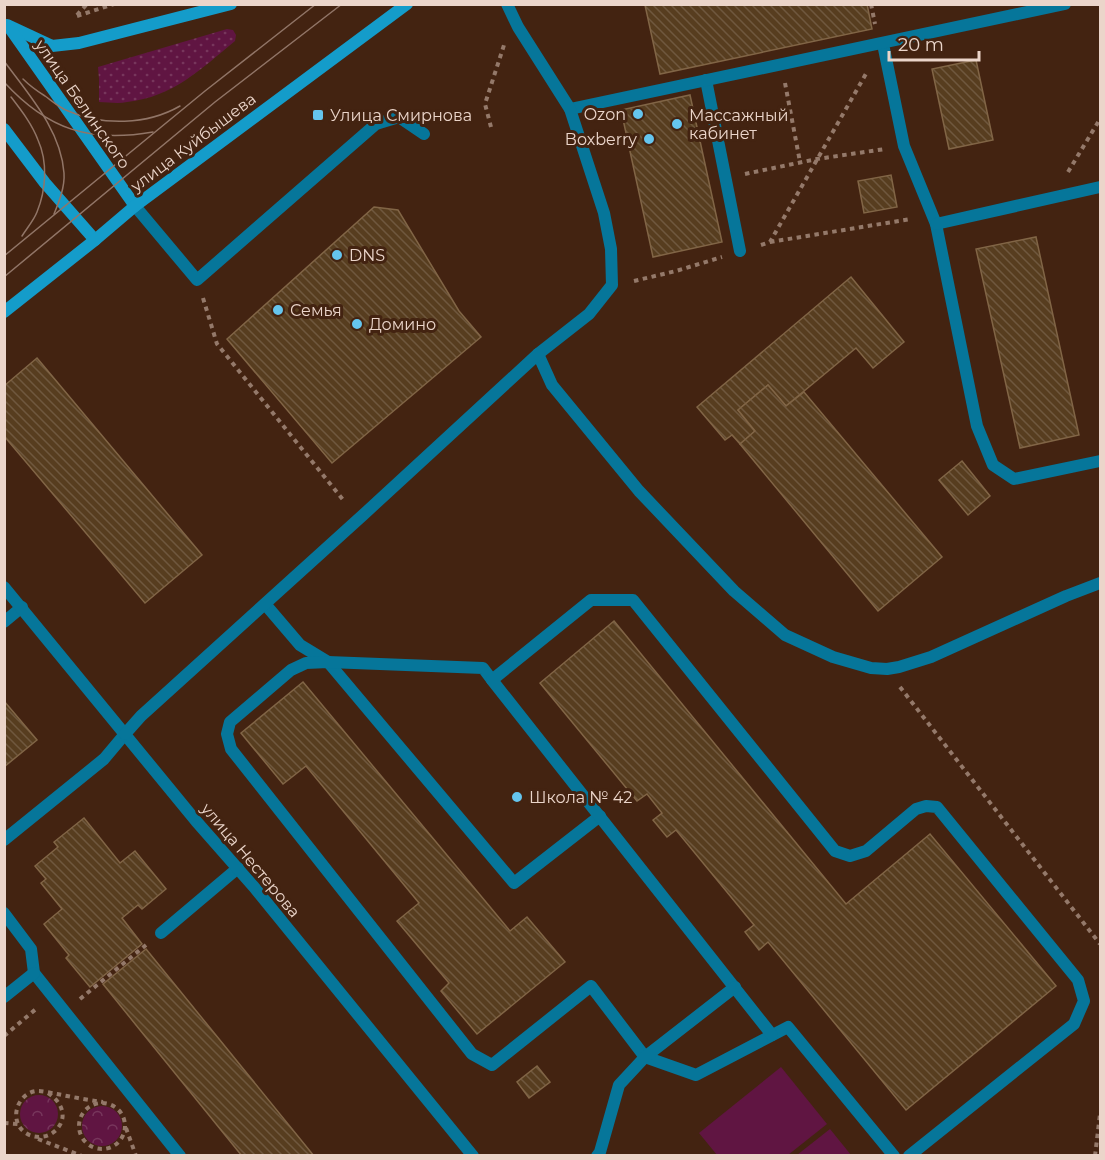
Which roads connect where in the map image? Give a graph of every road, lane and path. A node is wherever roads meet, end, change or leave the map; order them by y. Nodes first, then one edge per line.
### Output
1 (87, 4) edge
2 (114, 4) edge
3 (231, 4) edge
4 (406, 4) edge
5 (507, 4) edge
6 (1065, 4) edge
7 (6, 23) edge
8 (505, 40) dead end
9 (883, 44) junction
10 (782, 65) junction
11 (706, 80) junction
12 (570, 109) junction
13 (1101, 119) edge
14 (491, 127) dead end
15 (4, 129) edge
16 (424, 135) dead end
17 (904, 146) junction
18 (817, 159) junction
19 (800, 162) junction
20 (726, 178) junction
21 (1101, 187) edge
22 (1053, 198) junction
23 (135, 206) junction
24 (936, 224) junction
25 (95, 240) junction
26 (770, 243) junction
27 (740, 251) junction
28 (197, 280) junction
29 (612, 285) junction
30 (4, 312) edge
31 (538, 354) junction
32 (1101, 461) edge
33 (344, 501) dead end
34 (1101, 583) edge
35 (4, 587) edge
36 (265, 604) junction
37 (22, 608) junction
38 (4, 622) edge
39 (328, 662) junction
40 (886, 669) junction
41 (492, 680) junction
42 (125, 734) junction
43 (600, 816) junction
44 (4, 840) edge
45 (238, 868) junction
46 (4, 913) edge
47 (161, 933) joint
48 (1101, 944) edge
49 (34, 973) junction
50 (735, 987) junction
51 (51, 996) junction
52 (4, 997) edge
53 (772, 1035) junction
54 (4, 1036) edge
55 (645, 1058) junction
56 (48, 1092) junction
57 (103, 1102) junction
58 (1101, 1114) edge
59 (4, 1123) edge
60 (125, 1123) junction
61 (19, 1124) junction
62 (31, 1136) junction
63 (82, 1155) edge
64 (136, 1155) edge
65 (180, 1155) edge
66 (473, 1155) edge
67 (597, 1155) edge
68 (894, 1155) edge
69 (909, 1155) edge
70 (1095, 1155) edge

1 - 2 path
3 - 7 main road
4 - 23 main road, улица Куйбышева
5 - 12 street
6 - 9 street
7 - 23 main road, улица Белинского
8 - 14 path
9 - 10 street
9 - 17 street
9 - 18 path
10 - 11 street
10 - 19 path
11 - 12 street
11 - 20 street
12 - 29 street
13 - 22 path
15 - 25 main road
16 - 28 street
17 - 18 path
17 - 24 street
18 - 19 path
18 - 26 path
19 - 20 path
20 - 27 street
21 - 22 street
22 - 24 street
23 - 25 main road, улица Куйбышева
23 - 28 street
24 - 26 path
24 - 32 street
25 - 30 main road, улица Куйбышева
26 - 27 path
27 - 29 path
28 - 33 path
29 - 31 street
31 - 36 street
31 - 40 street
34 - 40 street
35 - 37 street, улица Нестерова
36 - 39 street
36 - 42 street
37 - 38 street
37 - 42 street, улица Нестерова
39 - 41 street
39 - 43 street
39 - 55 street
40 - 48 path
41 - 43 street
41 - 69 street
42 - 44 street
42 - 45 street, улица Нестерова
43 - 50 street
45 - 47 street
45 - 66 street, улица Нестерова
46 - 49 street
47 - 51 path
49 - 51 street
49 - 52 street
50 - 53 street
50 - 55 street
51 - 54 path
51 - 65 street
53 - 55 street
53 - 68 street
55 - 67 street
56 - 57 path
56 - 61 path
56 - 62 path
57 - 60 path
57 - 60 path
58 - 70 path
59 - 61 path
60 - 64 path
61 - 62 path
62 - 63 path

